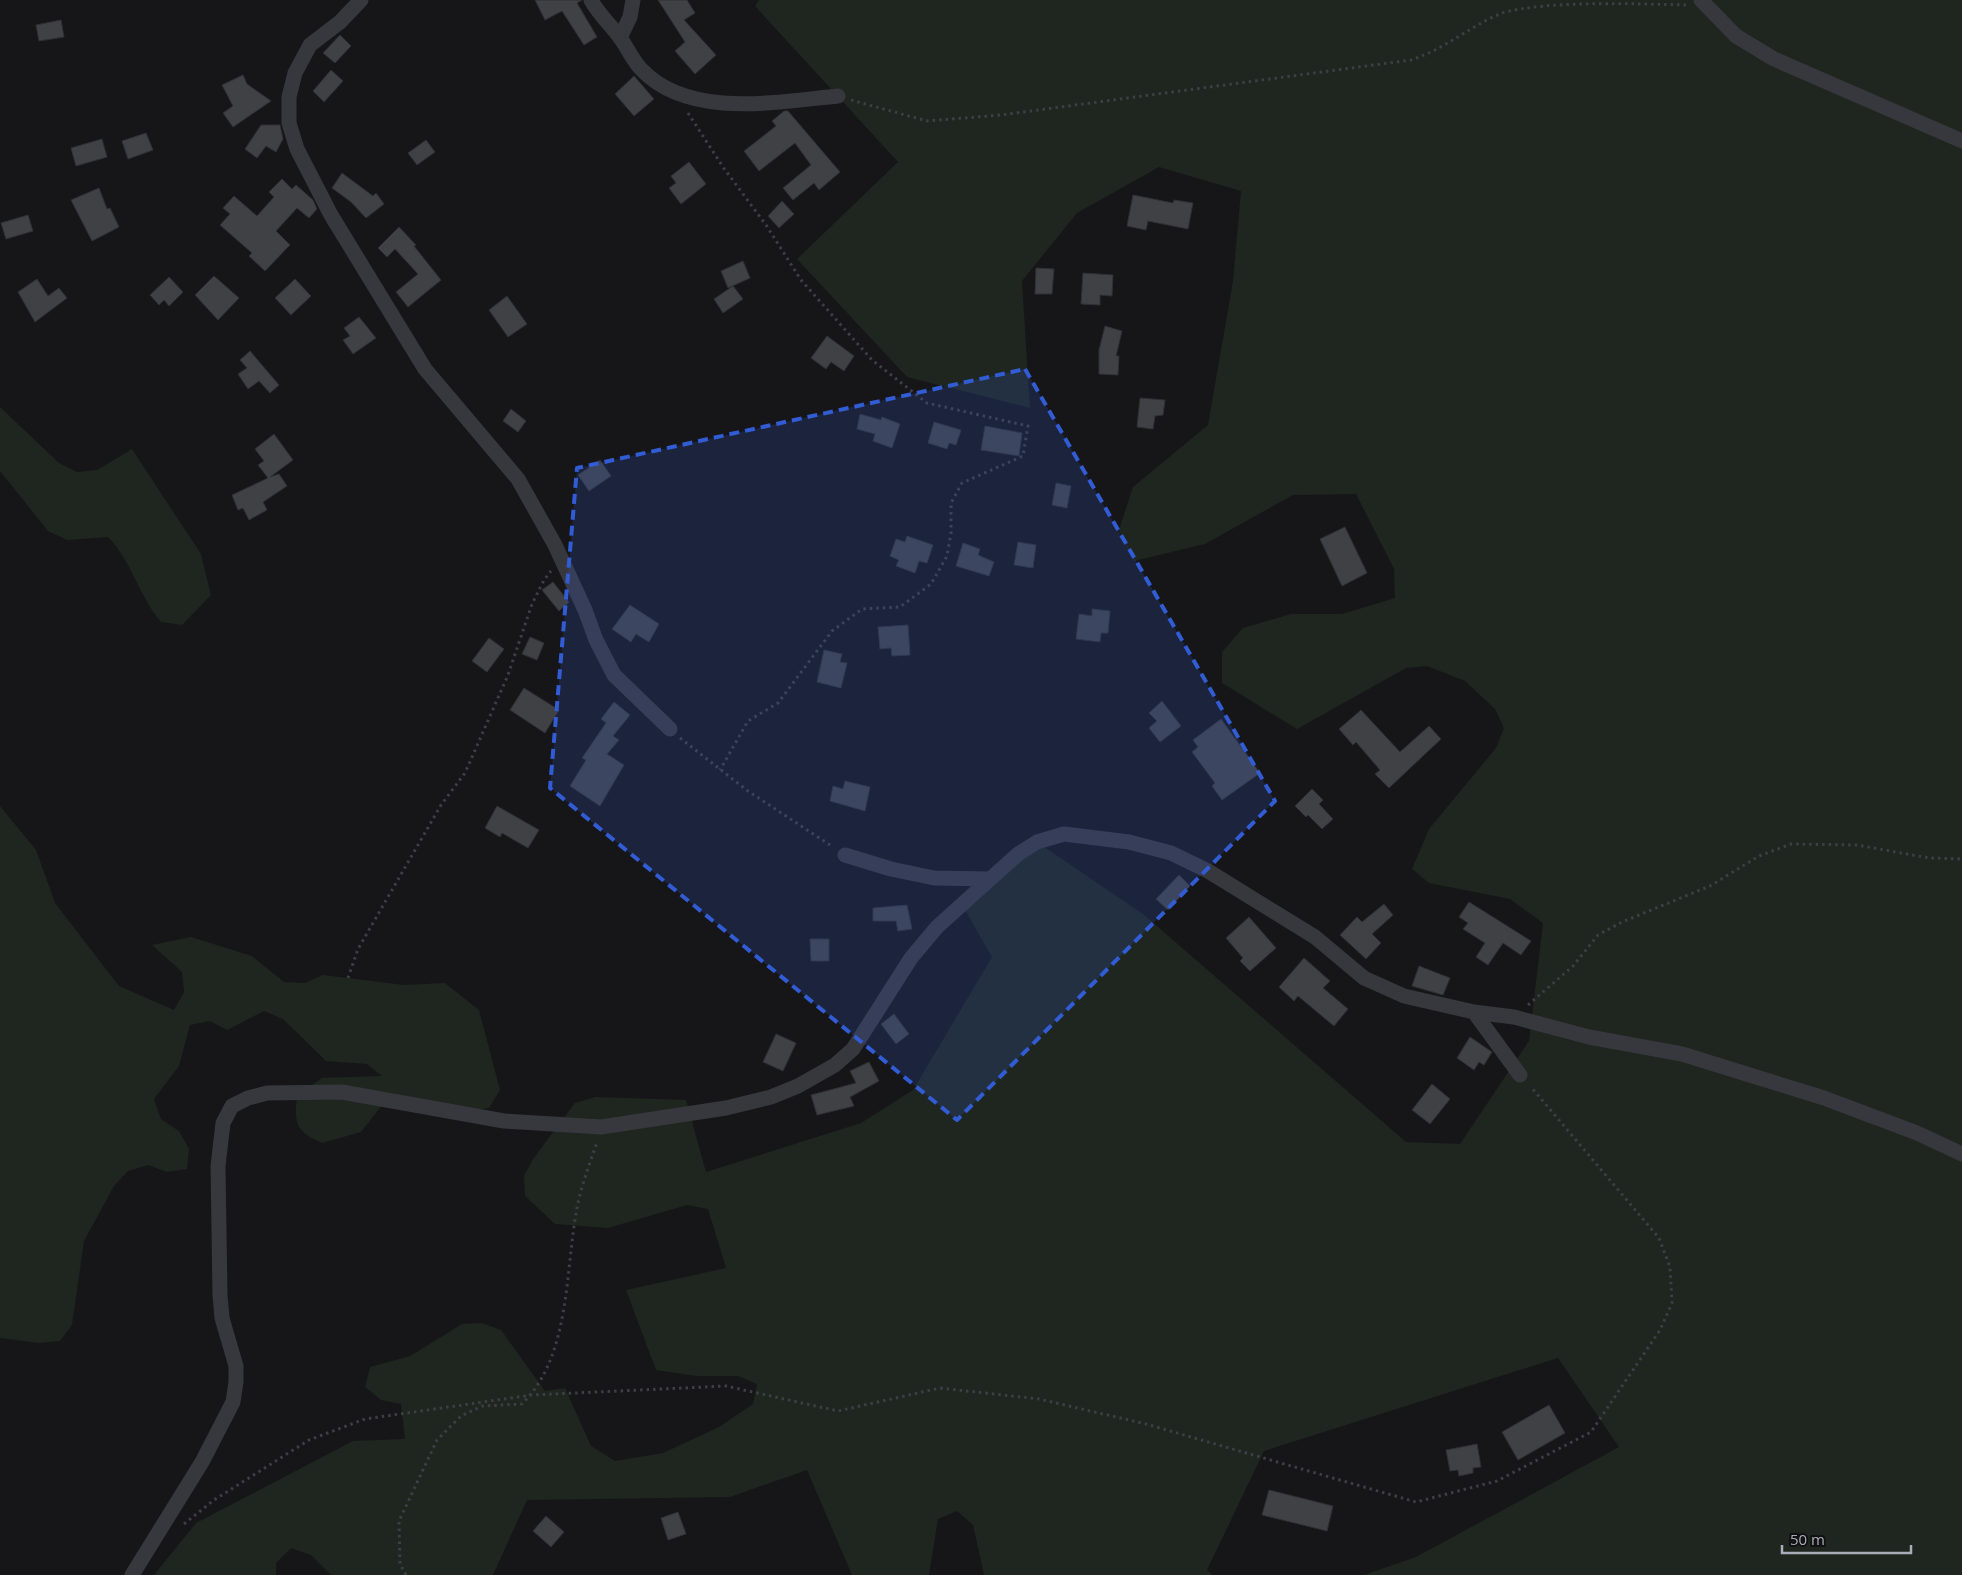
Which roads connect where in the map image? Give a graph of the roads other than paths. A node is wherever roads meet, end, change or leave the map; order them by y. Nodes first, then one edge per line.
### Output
1 (361, 0) edge
2 (591, 0) edge
3 (633, 0) edge
4 (1703, 3) edge
5 (620, 38) junction
6 (838, 96) road end
7 (1962, 141) edge
8 (670, 729) road end
9 (846, 855) road end
10 (990, 878) junction
11 (1474, 1012) junction
12 (1520, 1075) road end
13 (1962, 1154) edge
14 (132, 1575) edge

1 - 8 street
2 - 5 street
3 - 5 street
4 - 7 street
5 - 6 street
9 - 10 street
10 - 11 street
10 - 14 street
11 - 12 street
11 - 13 street

